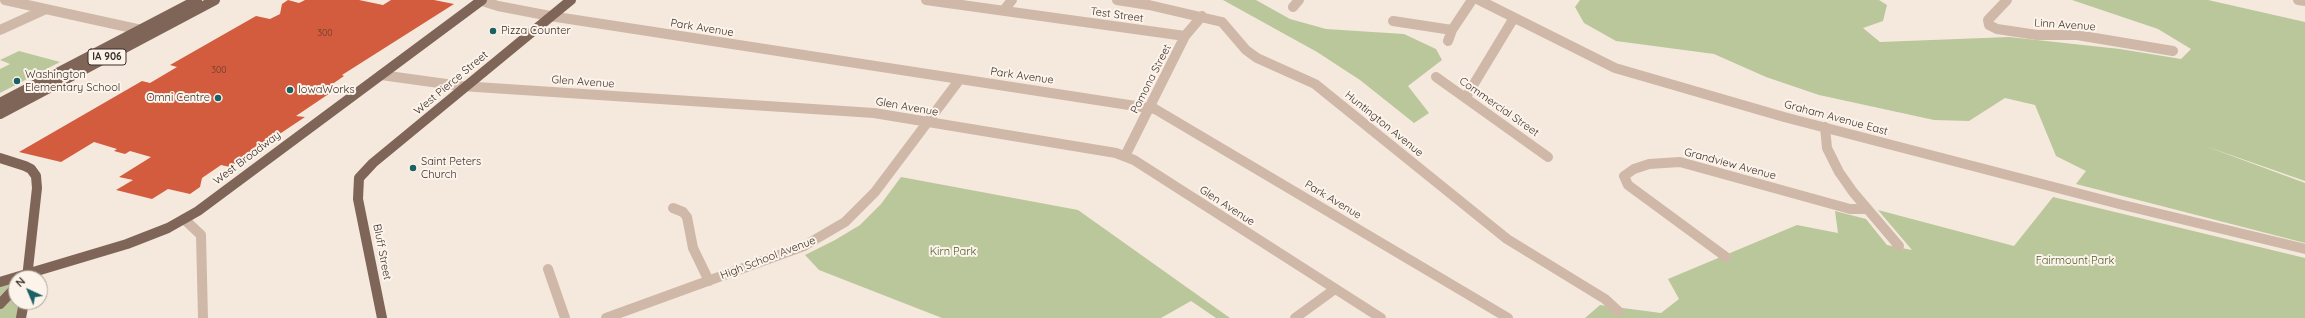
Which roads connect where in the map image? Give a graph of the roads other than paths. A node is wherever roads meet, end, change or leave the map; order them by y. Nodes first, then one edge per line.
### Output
1 (5, 0) edge
2 (197, 0) edge
3 (215, 0) edge
4 (480, 0) edge
5 (571, 0) edge
6 (926, 0) edge
7 (1012, 0) edge
8 (1117, 0) edge
9 (1299, 0) edge
10 (1472, 0) edge
11 (1479, 0) edge
12 (2008, 0) edge
13 (2298, 0) edge
14 (2305, 1) edge
15 (1293, 7) dead end
16 (46, 8) junction
17 (1004, 10) junction
18 (550, 16) junction
19 (1202, 16) junction
20 (1516, 19) junction
21 (1393, 21) dead end
22 (141, 29) junction
23 (0, 30) edge
24 (1452, 30) junction
25 (154, 32) junction
26 (1186, 36) junction
27 (1448, 41) dead end
28 (2173, 51) dead end
29 (381, 75) junction
30 (1436, 77) dead end
31 (960, 79) junction
32 (466, 86) junction
33 (1466, 97) junction
34 (0, 103) edge
35 (1149, 108) junction
36 (0, 114) edge
37 (928, 122) junction
38 (1825, 127) junction
39 (1125, 156) junction
40 (1548, 157) dead end
41 (0, 158) edge
42 (357, 191) joint
43 (673, 208) dead end
44 (1867, 209) junction
45 (184, 219) junction
46 (1899, 246) dead end
47 (2305, 249) edge
48 (1726, 258) dead end
49 (548, 269) dead end
50 (27, 270) edge
51 (47, 270) edge
52 (709, 281) junction
53 (1334, 289) junction
54 (8, 296) edge
55 (0, 304) edge
56 (1618, 311) dead end
57 (203, 318) edge
58 (382, 318) edge
59 (565, 318) edge
60 (606, 318) edge
61 (1295, 318) edge
62 (1381, 318) edge
63 (1508, 318) edge

1 - 16 street
2 - 22 main road, IA 906
3 - 25 main road, IA 906
4 - 18 street, Park Avenue
4 - 29 main road, West Broadway
5 - 18 main road, West Pierce Street
6 - 17 street, Test Street
7 - 17 street
8 - 19 street, Huntington Avenue
9 - 15 street
10 - 24 street
11 - 20 street, Graham Avenue East
12 - 28 street, Linn Avenue
13 - 14 street
16 - 22 street
16 - 23 street
17 - 26 street, Test Street
18 - 31 street, Park Avenue
18 - 32 main road, West Pierce Street
19 - 26 street, Pomona Street
19 - 56 street, Huntington Avenue
20 - 33 street
20 - 38 street, Graham Avenue East
21 - 24 street
22 - 25 street
22 - 34 main road, IA 906
24 - 27 street
25 - 36 main road, IA 906
26 - 35 street, Pomona Street
29 - 32 street, Glen Avenue
29 - 45 main road, West Broadway
30 - 33 street, Commercial Street
31 - 35 street, Park Avenue
31 - 37 street, High School Avenue
32 - 37 street, Glen Avenue
32 - 42 main road, West Pierce Street
33 - 40 street, Commercial Street
35 - 39 street, Pomona Street
35 - 63 street, Park Avenue
37 - 39 street, Glen Avenue
37 - 52 street, High School Avenue
38 - 44 street
38 - 47 street, Graham Avenue East
39 - 53 street, Glen Avenue
41 - 50 main road
42 - 58 main road, Bluff Street
43 - 52 street
44 - 46 street
44 - 48 street, Grandview Avenue
45 - 51 main road, West Broadway
45 - 57 street
49 - 59 street
52 - 60 street, High School Avenue
53 - 61 street
53 - 62 street, Glen Avenue
54 - 55 main road

